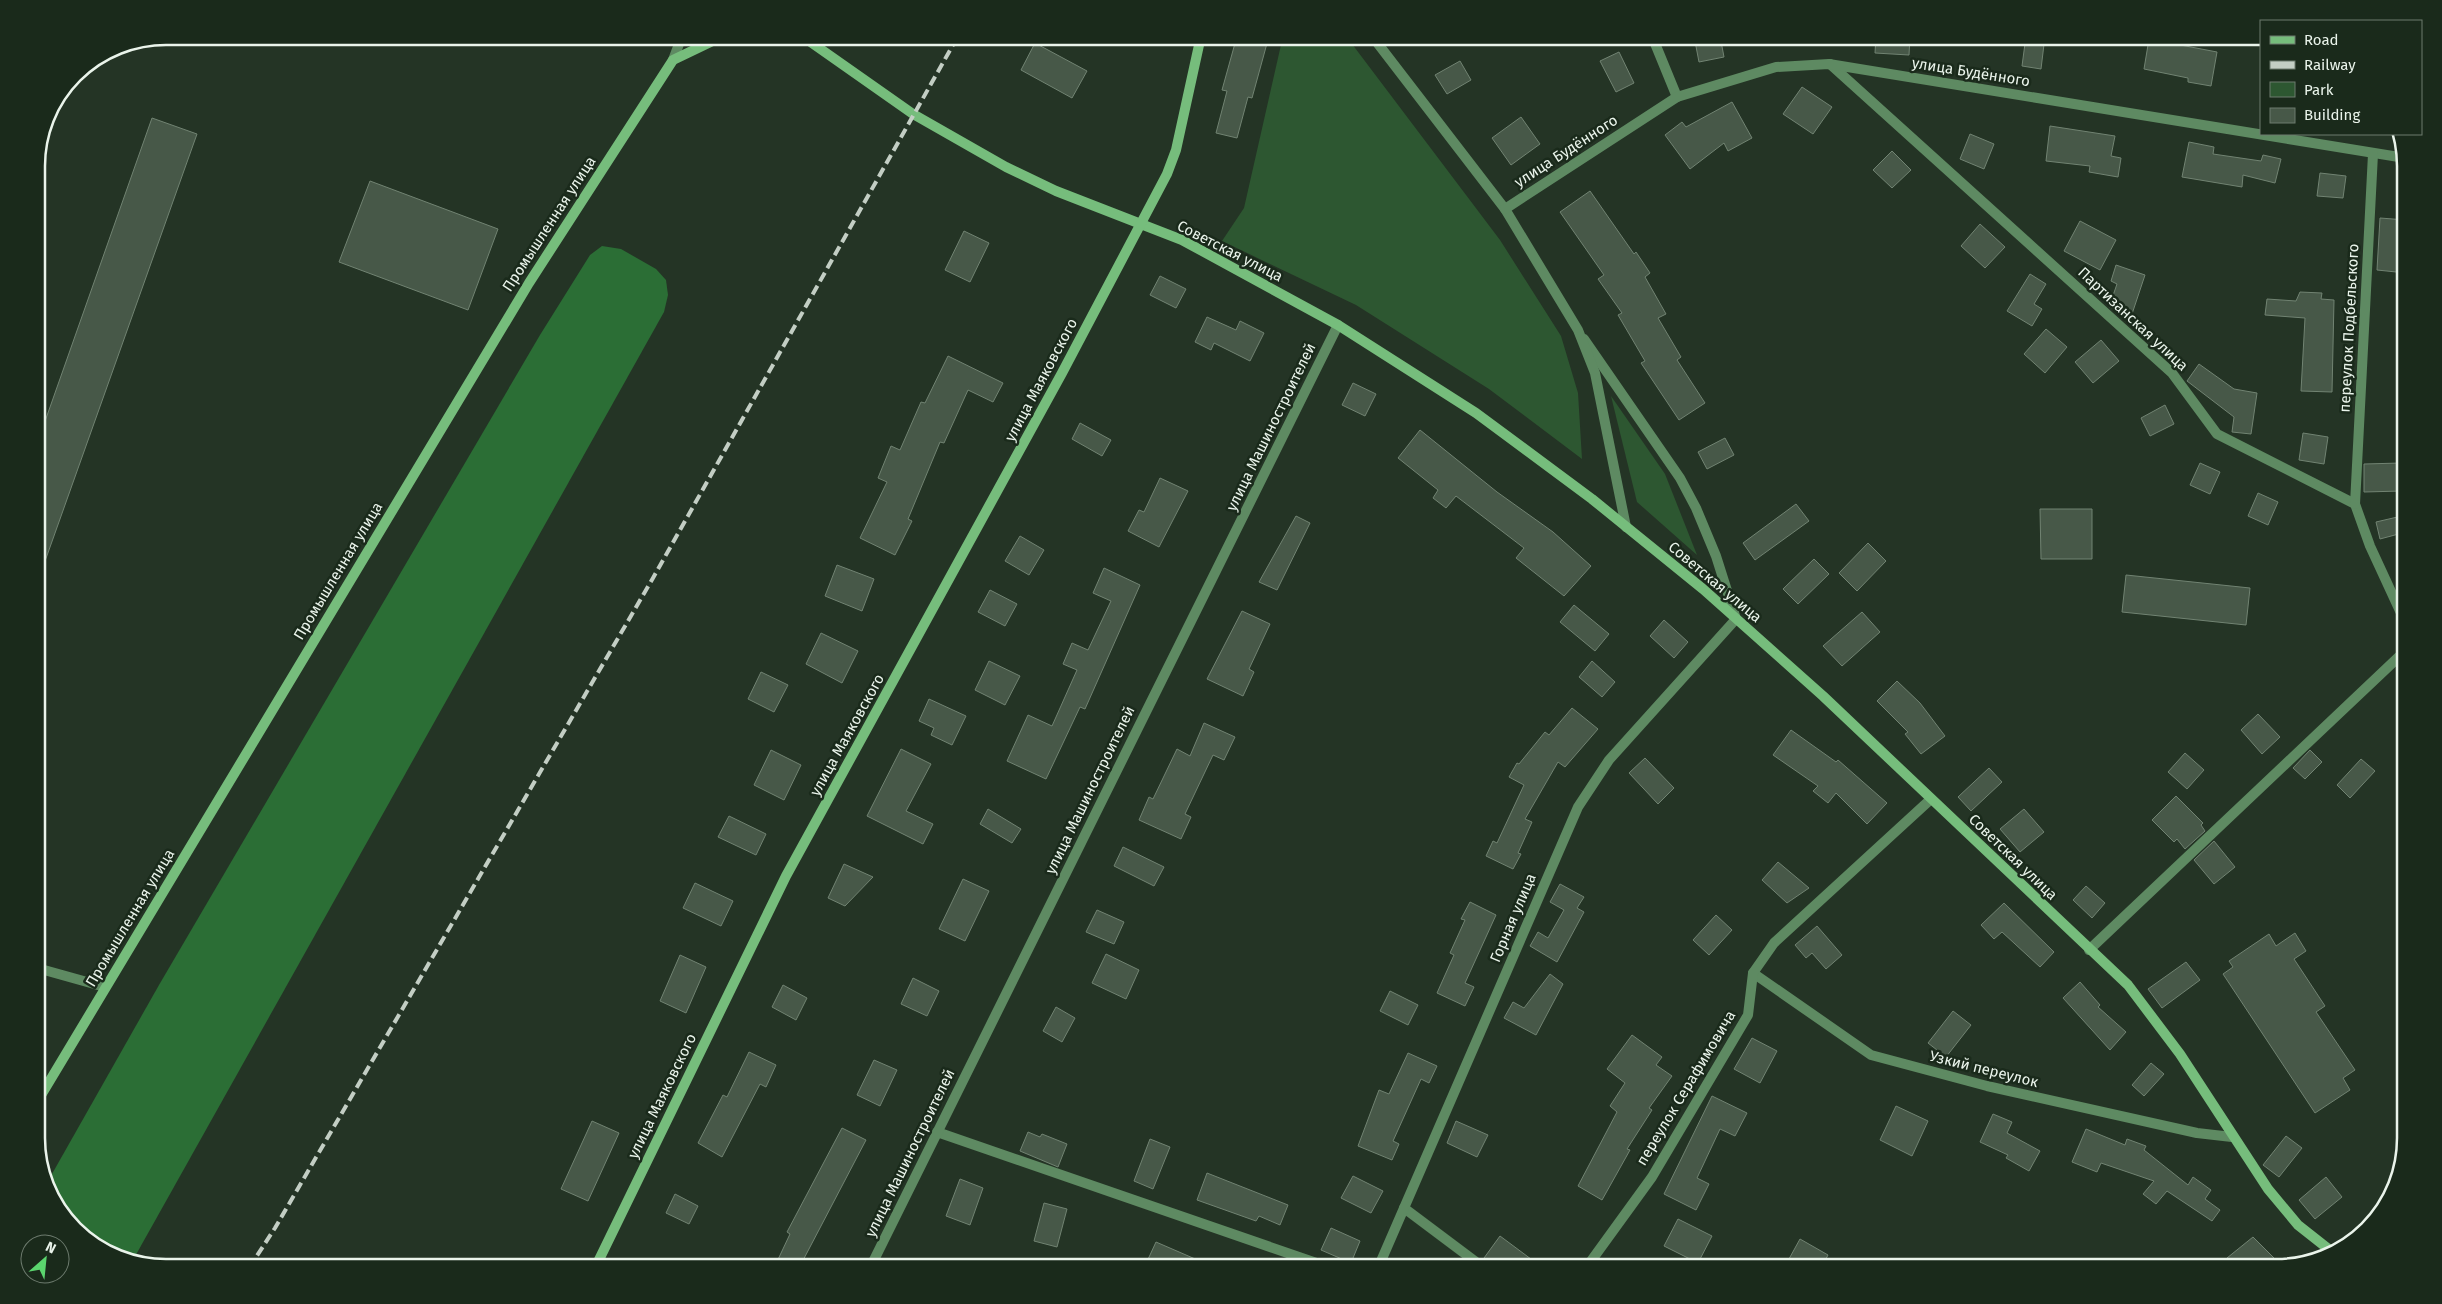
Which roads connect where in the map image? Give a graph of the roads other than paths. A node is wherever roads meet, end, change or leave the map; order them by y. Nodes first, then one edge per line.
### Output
1 (679, 45) edge
2 (704, 45) edge
3 (815, 45) edge
4 (1199, 45) edge
5 (1379, 45) edge
6 (1656, 45) edge
7 (673, 60) junction
8 (1830, 64) junction
9 (1677, 97) junction
10 (2373, 154) junction
11 (2397, 157) edge
12 (1505, 209) junction
13 (1139, 224) junction
14 (1338, 325) junction
15 (1578, 330) junction
16 (2355, 504) junction
17 (1626, 527) junction
18 (2397, 604) edge
19 (1736, 619) junction
20 (2397, 658) edge
21 (1931, 799) junction
22 (2088, 950) junction
23 (45, 970) edge
24 (1753, 973) junction
25 (105, 987) junction
26 (45, 1087) edge
27 (937, 1132) junction
28 (2232, 1137) junction
29 (1404, 1208) junction
30 (2326, 1247) edge
31 (599, 1259) edge
32 (874, 1259) edge
33 (1305, 1259) edge
34 (1382, 1259) edge
35 (1472, 1259) edge
36 (1593, 1259) edge

1 - 7 street, Промышленная улица
2 - 7 main road
3 - 13 main road, Советская улица
4 - 13 main road, улица Маяковского
5 - 12 street
6 - 9 street
7 - 25 main road, Промышленная улица
8 - 9 street, улица Будённого
8 - 10 street, улица Будённого
8 - 16 street, Партизанская улица
9 - 12 street, улица Будённого
10 - 11 street, улица Будённого
10 - 16 street, переулок Подбельского
12 - 15 street
13 - 14 main road, Советская улица
13 - 31 main road, улица Маяковского
14 - 17 main road, Советская улица
14 - 27 street, улица Машиностроителей
15 - 17 street
15 - 19 street
16 - 18 street
17 - 19 main road, Советская улица
19 - 21 main road, Советская улица
19 - 29 street, Горная улица
20 - 22 street
21 - 22 main road, Советская улица
21 - 24 street, переулок Серафимовича
22 - 28 main road, Советская улица
23 - 25 street
24 - 28 street, Узкий переулок
24 - 36 street, переулок Серафимовича
25 - 26 main road, Промышленная улица
27 - 32 street, улица Машиностроителей
27 - 33 street
28 - 30 main road, Советская улица
29 - 34 street, Горная улица
29 - 35 street

